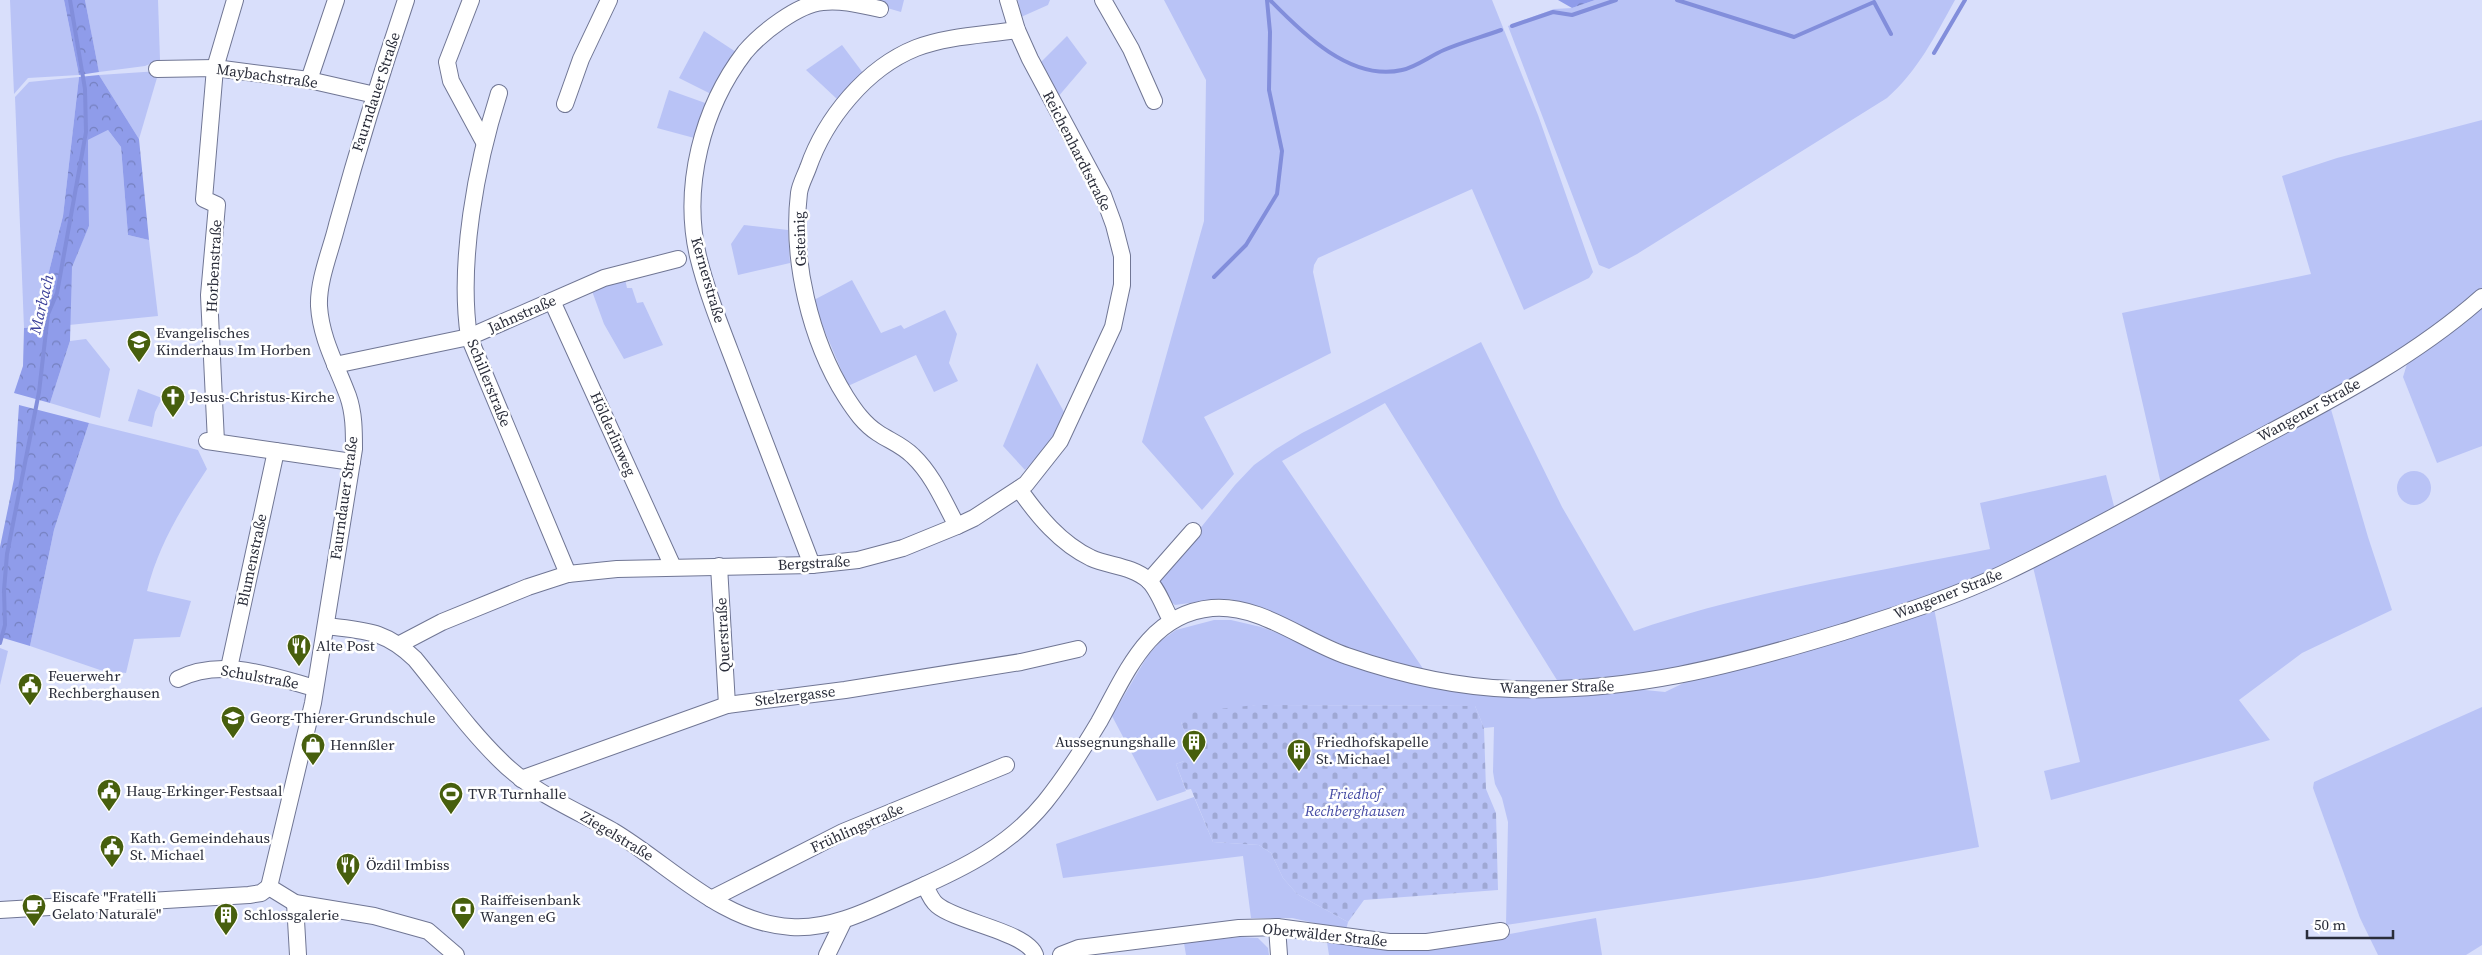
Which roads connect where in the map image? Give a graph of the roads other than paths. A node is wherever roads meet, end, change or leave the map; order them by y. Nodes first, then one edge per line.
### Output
1 (235, 0) edge
2 (336, 0) edge
3 (406, 0) edge
4 (471, 0) edge
5 (609, 0) edge
6 (1008, 0) edge
7 (1103, 0) edge
8 (880, 9) dead end
9 (1017, 30) junction
10 (215, 68) junction
11 (157, 69) dead end
12 (309, 80) junction
13 (498, 93) dead end
14 (375, 95) junction
15 (1154, 101) dead end
16 (565, 104) dead end
17 (484, 142) junction
18 (678, 259) dead end
19 (2482, 296) edge
20 (552, 301) junction
21 (469, 337) junction
22 (335, 366) junction
23 (276, 451) junction
24 (352, 462) junction
25 (1019, 489) junction
26 (957, 526) junction
27 (1193, 531) dead end
28 (812, 565) junction
29 (720, 566) junction
30 (673, 567) junction
31 (568, 574) junction
32 (1149, 581) junction
33 (1170, 620) junction
34 (326, 626) junction
35 (400, 644) junction
36 (1078, 649) dead end
37 (228, 668) junction
38 (178, 679) dead end
39 (315, 688) junction
40 (726, 705) junction
41 (1006, 765) dead end
42 (521, 779) junction
43 (925, 885) junction
44 (269, 887) junction
45 (711, 900) junction
46 (295, 903) junction
47 (0, 910) edge
48 (844, 920) junction
49 (1276, 927) junction
50 (1501, 930) dead end
51 (298, 955) edge
52 (456, 955) edge
53 (827, 955) edge
54 (1035, 955) edge
55 (1061, 955) edge
56 (1279, 955) edge

1 - 10 street
2 - 12 street
3 - 14 street, Faurndauer Straße
4 - 17 street
5 - 16 street
6 - 9 street, Reichenhardtstraße
7 - 15 street
8 - 28 street, Kernerstraße
9 - 25 street, Reichenhardtstraße
9 - 26 street, Gsteinig
10 - 11 street, Maybachstraße
10 - 12 street, Maybachstraße
10 - 23 street, Horbenstraße
12 - 14 street, Maybachstraße
13 - 17 street, Schillerstraße
14 - 22 street, Faurndauer Straße
17 - 21 street, Schillerstraße
18 - 20 street, Jahnstraße
19 - 33 street, Wangener Straße
20 - 21 street, Jahnstraße
20 - 30 street, Hölderlinweg
21 - 22 street, Jahnstraße
21 - 31 street, Schillerstraße
22 - 24 street, Faurndauer Straße
23 - 24 street, Horbenstraße
23 - 37 street, Blumenstraße
24 - 34 street, Faurndauer Straße
25 - 26 street, Bergstraße
25 - 32 street
26 - 28 street, Bergstraße
27 - 32 street
28 - 29 street, Bergstraße
29 - 30 street, Bergstraße
29 - 40 street, Querstraße
30 - 31 street, Bergstraße
31 - 35 street, Bergstraße
32 - 33 street
33 - 43 street, Wangener Straße
34 - 35 street, Ziegelstraße
34 - 39 street, Faurndauer Straße
35 - 42 street, Ziegelstraße
36 - 40 street, Stelzergasse
37 - 38 street, Schulstraße
37 - 39 street, Schulstraße
39 - 44 street, Faurndauer Straße
40 - 42 street, Stelzergasse
41 - 45 street, Frühlingstraße
42 - 45 street, Ziegelstraße
43 - 48 street, Ziegelstraße
43 - 54 street
44 - 46 street
44 - 47 street
45 - 48 street, Ziegelstraße
46 - 51 street
46 - 52 street
48 - 53 street
49 - 50 street, Oberwälder Straße
49 - 55 street, Oberwälder Straße
49 - 56 street

